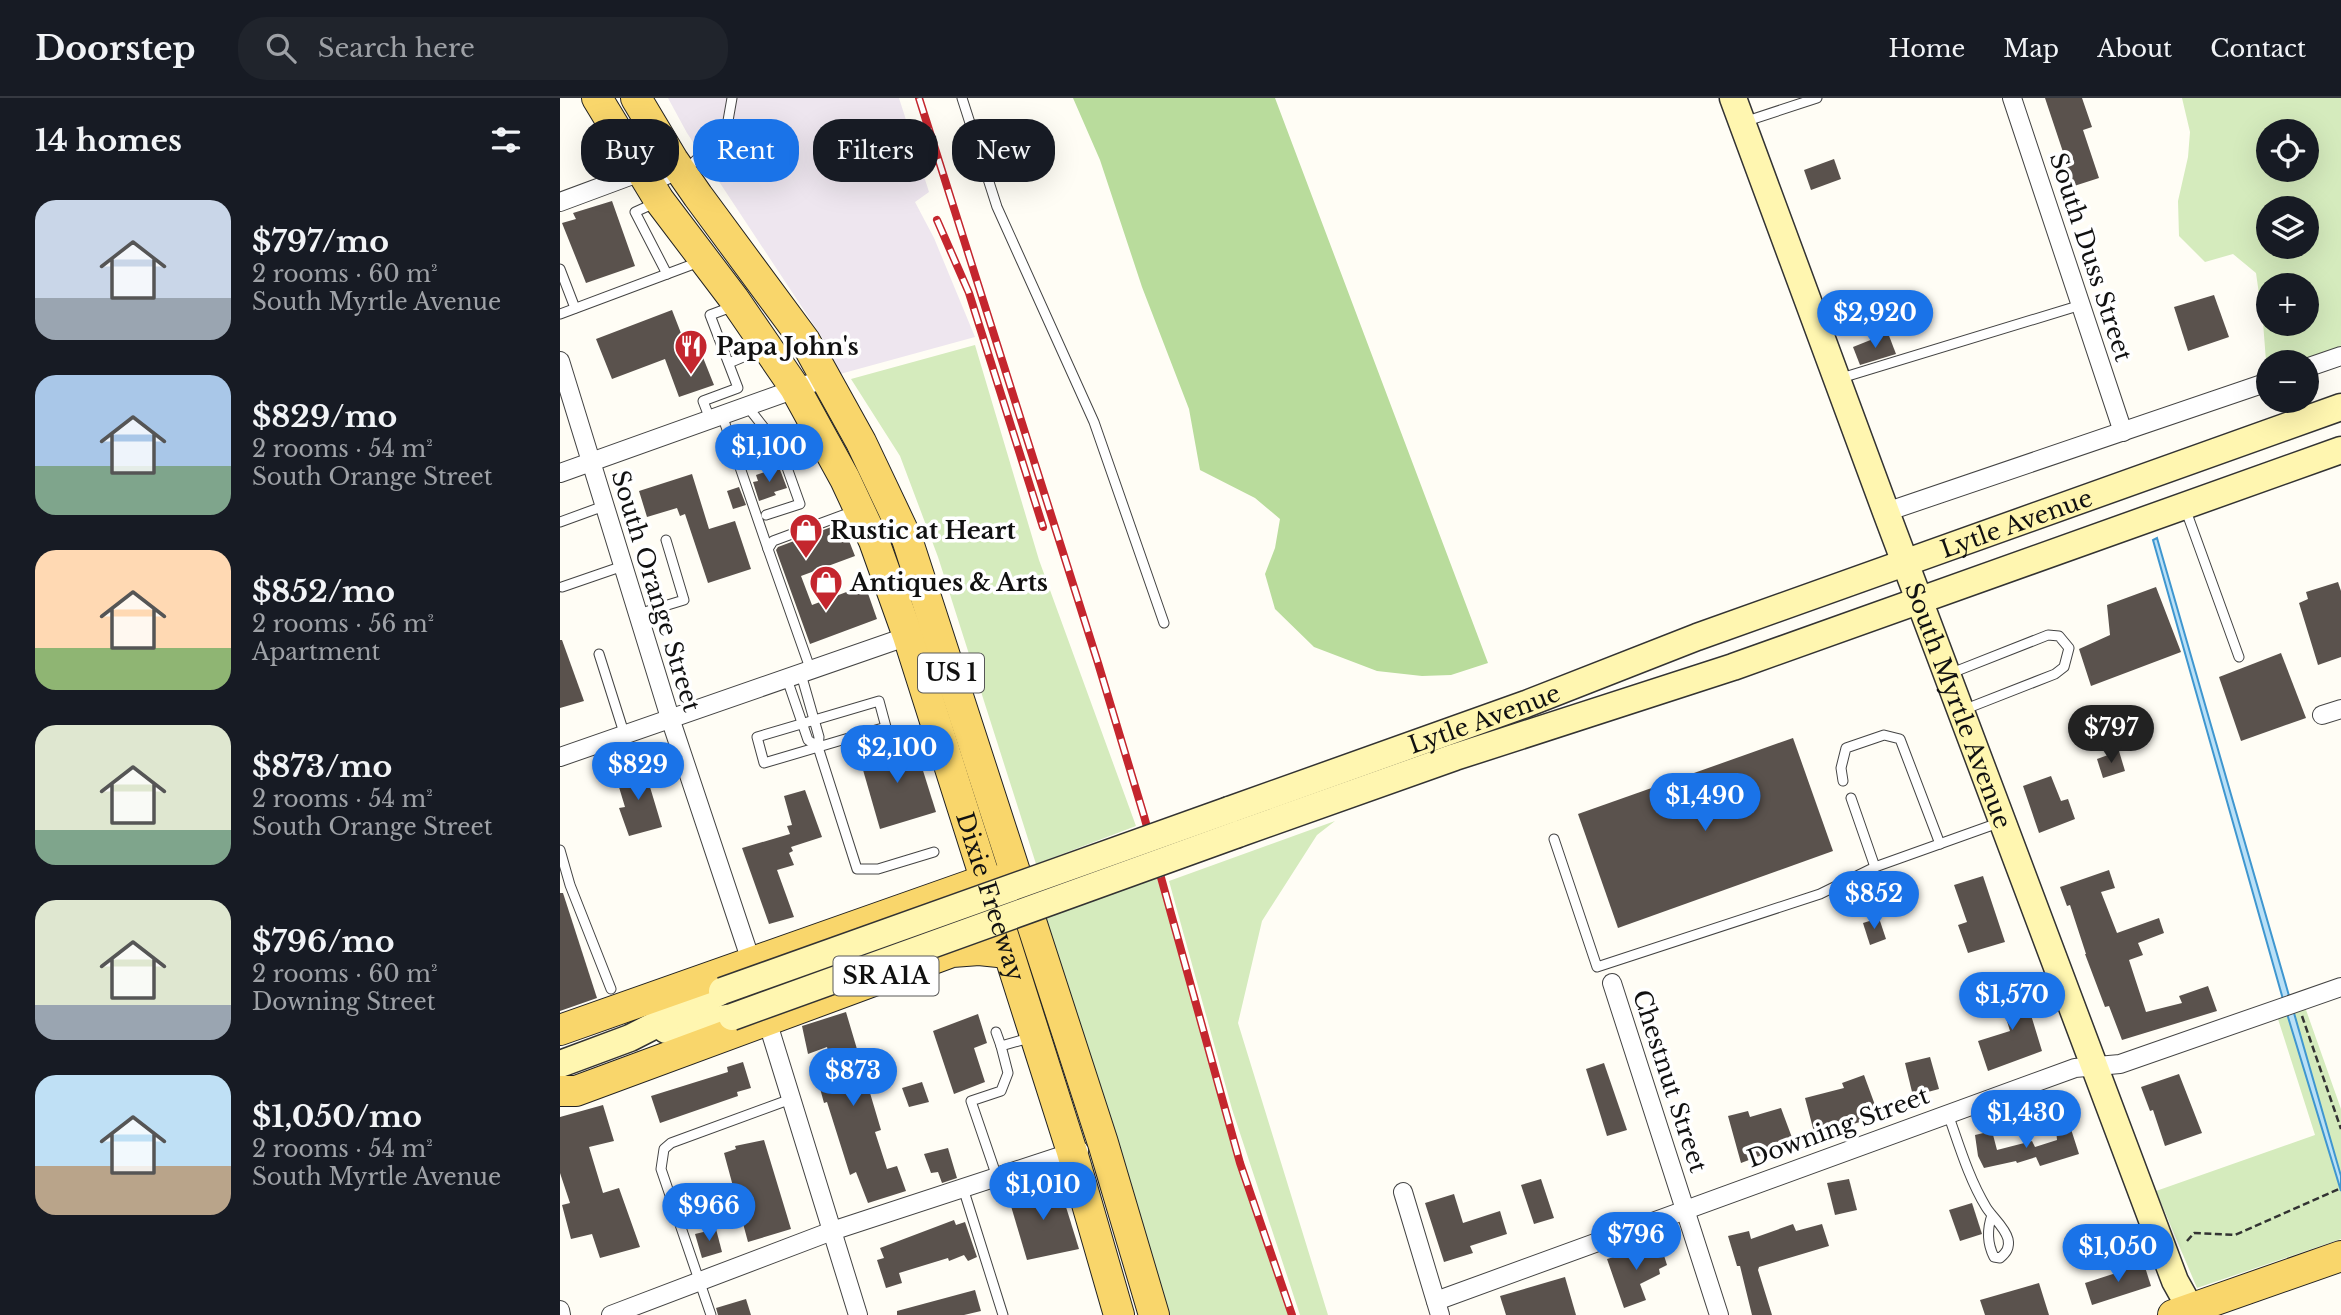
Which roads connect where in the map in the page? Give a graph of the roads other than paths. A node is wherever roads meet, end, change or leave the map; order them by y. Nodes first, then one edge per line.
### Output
1 (597, 98) edge
2 (636, 98) edge
3 (732, 98) edge
4 (962, 98) edge
5 (1817, 98) edge
6 (2012, 98) edge
7 (1738, 110) edge
8 (649, 119) edge
9 (679, 165) edge
10 (679, 169) edge
11 (655, 182) edge
12 (650, 186) junction
13 (560, 202) edge
14 (704, 260) junction
15 (560, 269) edge
16 (667, 274) junction
17 (562, 283) edge
18 (738, 304) junction
19 (2081, 305) junction
20 (575, 308) junction
21 (560, 314) edge
22 (768, 346) junction
23 (2341, 356) edge
24 (560, 361) edge
25 (729, 363) junction
26 (2319, 364) edge
27 (826, 377) junction
28 (1837, 379) junction
29 (2256, 386) edge
30 (795, 388) junction
31 (566, 404) edge
32 (747, 405) junction
33 (2341, 407) edge
34 (716, 417) junction
35 (2123, 432) junction
36 (2341, 450) edge
37 (590, 463) junction
38 (560, 474) edge
39 (604, 506) junction
40 (2184, 506) junction
41 (859, 509) junction
42 (1886, 512) junction
43 (766, 515) dead end
44 (560, 522) edge
45 (666, 540) dead end
46 (768, 549) junction
47 (1905, 563) junction
48 (623, 566) junction
49 (562, 587) dead end
50 (1920, 601) junction
51 (637, 614) junction
52 (1164, 624) dead end
53 (936, 627) junction
54 (908, 636) junction
55 (599, 654) dead end
56 (2239, 657) dead end
57 (1947, 674) junction
58 (800, 675) junction
59 (2341, 709) edge
60 (1961, 711) junction
61 (2322, 715) dead end
62 (815, 720) junction
63 (671, 721) junction
64 (803, 723) junction
65 (625, 736) junction
66 (818, 747) junction
67 (560, 757) edge
68 (1843, 780) dead end
69 (1851, 798) dead end
70 (2003, 821) junction
71 (1233, 822) junction
72 (1554, 839) dead end
73 (1940, 844) junction
74 (560, 850) edge
75 (934, 852) dead end
76 (1875, 867) junction
77 (985, 880) junction
78 (1019, 886) junction
79 (998, 921) junction
80 (952, 952) junction
81 (1008, 953) junction
82 (752, 963) junction
83 (1612, 983) dead end
84 (2341, 987) edge
85 (611, 989) dead end
86 (767, 1021) junction
87 (560, 1030) edge
88 (996, 1032) dead end
89 (1035, 1036) junction
90 (630, 1038) junction
91 (1001, 1046) junction
92 (560, 1064) edge
93 (2096, 1067) junction
94 (560, 1091) edge
95 (791, 1098) junction
96 (1948, 1114) junction
97 (1103, 1143) junction
98 (1072, 1152) junction
99 (997, 1177) junction
100 (963, 1188) junction
101 (1403, 1192) dead end
102 (1686, 1208) junction
103 (1992, 1215) dead end
104 (832, 1231) junction
105 (2341, 1256) edge
106 (701, 1281) junction
107 (1438, 1308) edge
108 (2186, 1313) edge
109 (611, 1315) edge
110 (711, 1315) edge
111 (858, 1315) edge
112 (1003, 1315) edge
113 (1119, 1315) edge
114 (1154, 1315) edge
115 (1719, 1315) edge

1 - 12 main road, Dixie Freeway / US 1
2 - 8 main road, Dixie Freeway / US 1
3 - 9 lane
4 - 52 lane
5 - 7 lane
6 - 19 street, South Duss Street
7 - 28 main road, South Myrtle Avenue
10 - 27 main road, Dixie Freeway / US 1
11 - 12 street
12 - 13 street
12 - 14 main road, Dixie Freeway / US 1
12 - 16 lane
14 - 16 lane
14 - 18 main road, Dixie Freeway / US 1
15 - 17 lane
16 - 20 lane
17 - 20 lane
18 - 22 main road, Dixie Freeway / US 1
18 - 25 lane
19 - 28 lane
19 - 35 street, South Duss Street
20 - 21 lane
22 - 25 lane
22 - 30 main road, Dixie Freeway / US 1
23 - 26 street
24 - 31 street, South Orange Street
25 - 34 lane
27 - 30 street
27 - 53 main road, Dixie Freeway / US 1
28 - 42 main road, South Myrtle Avenue
29 - 35 street
30 - 32 street
30 - 41 main road, Dixie Freeway / US 1
31 - 37 street, South Orange Street
32 - 34 street
32 - 43 lane
33 - 47 main road, Lytle Avenue
34 - 37 street
34 - 46 lane
35 - 42 street
36 - 40 main road, Lytle Avenue
37 - 38 street
37 - 39 street, South Orange Street
39 - 44 lane
39 - 48 street, South Orange Street
40 - 50 main road, Lytle Avenue
40 - 56 lane
41 - 46 lane
41 - 54 main road, Dixie Freeway / US 1
42 - 47 main road, South Myrtle Avenue
45 - 51 lane
46 - 58 lane
47 - 50 main road, South Myrtle Avenue
47 - 71 main road, Lytle Avenue
48 - 49 lane
48 - 51 street, South Orange Street
50 - 57 main road, South Myrtle Avenue
50 - 71 main road, Lytle Avenue
51 - 63 street, South Orange Street
53 - 54 street
53 - 78 main road, Dixie Freeway / US 1
54 - 58 street
54 - 77 main road, Dixie Freeway / US 1
55 - 65 lane
57 - 60 main road, South Myrtle Avenue
57 - 60 lane
58 - 62 lane
58 - 63 street
58 - 64 lane
59 - 61 street
60 - 70 main road, South Myrtle Avenue
62 - 64 lane
62 - 66 lane
62 - 66 lane
63 - 65 street
63 - 82 street, South Orange Street
64 - 66 lane
64 - 66 lane
65 - 67 street
66 - 75 lane
68 - 73 lane
69 - 76 lane
70 - 73 lane
70 - 93 main road, South Myrtle Avenue
71 - 90 main road, Lytle Avenue, bridge
71 - 90 main road, Lytle Avenue, bridge
72 - 76 lane
73 - 76 lane
74 - 85 lane
77 - 78 main road, SR A1A
77 - 79 main road, Dixie Freeway / US 1
77 - 82 main road, SR A1A
78 - 79 main road
78 - 97 main road, Dixie Freeway / US 1
79 - 80 main road
79 - 81 main road, Dixie Freeway / US 1
80 - 81 main road, SR A1A
80 - 86 main road, SR A1A
81 - 89 main road, Dixie Freeway / US 1
82 - 86 street, South Orange Street
82 - 87 main road, SR A1A
83 - 102 street, Chestnut Street
84 - 93 street, Downing Street
86 - 94 main road, SR A1A
86 - 95 street, South Orange Street
88 - 91 lane
89 - 91 lane
89 - 98 main road, Dixie Freeway / US 1
90 - 92 main road, Lytle Avenue
91 - 99 lane
93 - 96 street, Downing Street
93 - 108 main road, South Myrtle Avenue
95 - 104 street, South Orange Street
95 - 106 lane
96 - 102 street, Downing Street
96 - 103 lane
97 - 98 street
97 - 114 main road, Dixie Freeway / US 1
98 - 99 street
98 - 113 main road, Dixie Freeway / US 1
99 - 100 street
100 - 104 street
100 - 112 lane
101 - 107 street
102 - 107 street, Downing Street
102 - 115 street, Chestnut Street
104 - 106 street
104 - 111 street, South Orange Street
105 - 108 main road
106 - 109 street
106 - 110 lane

